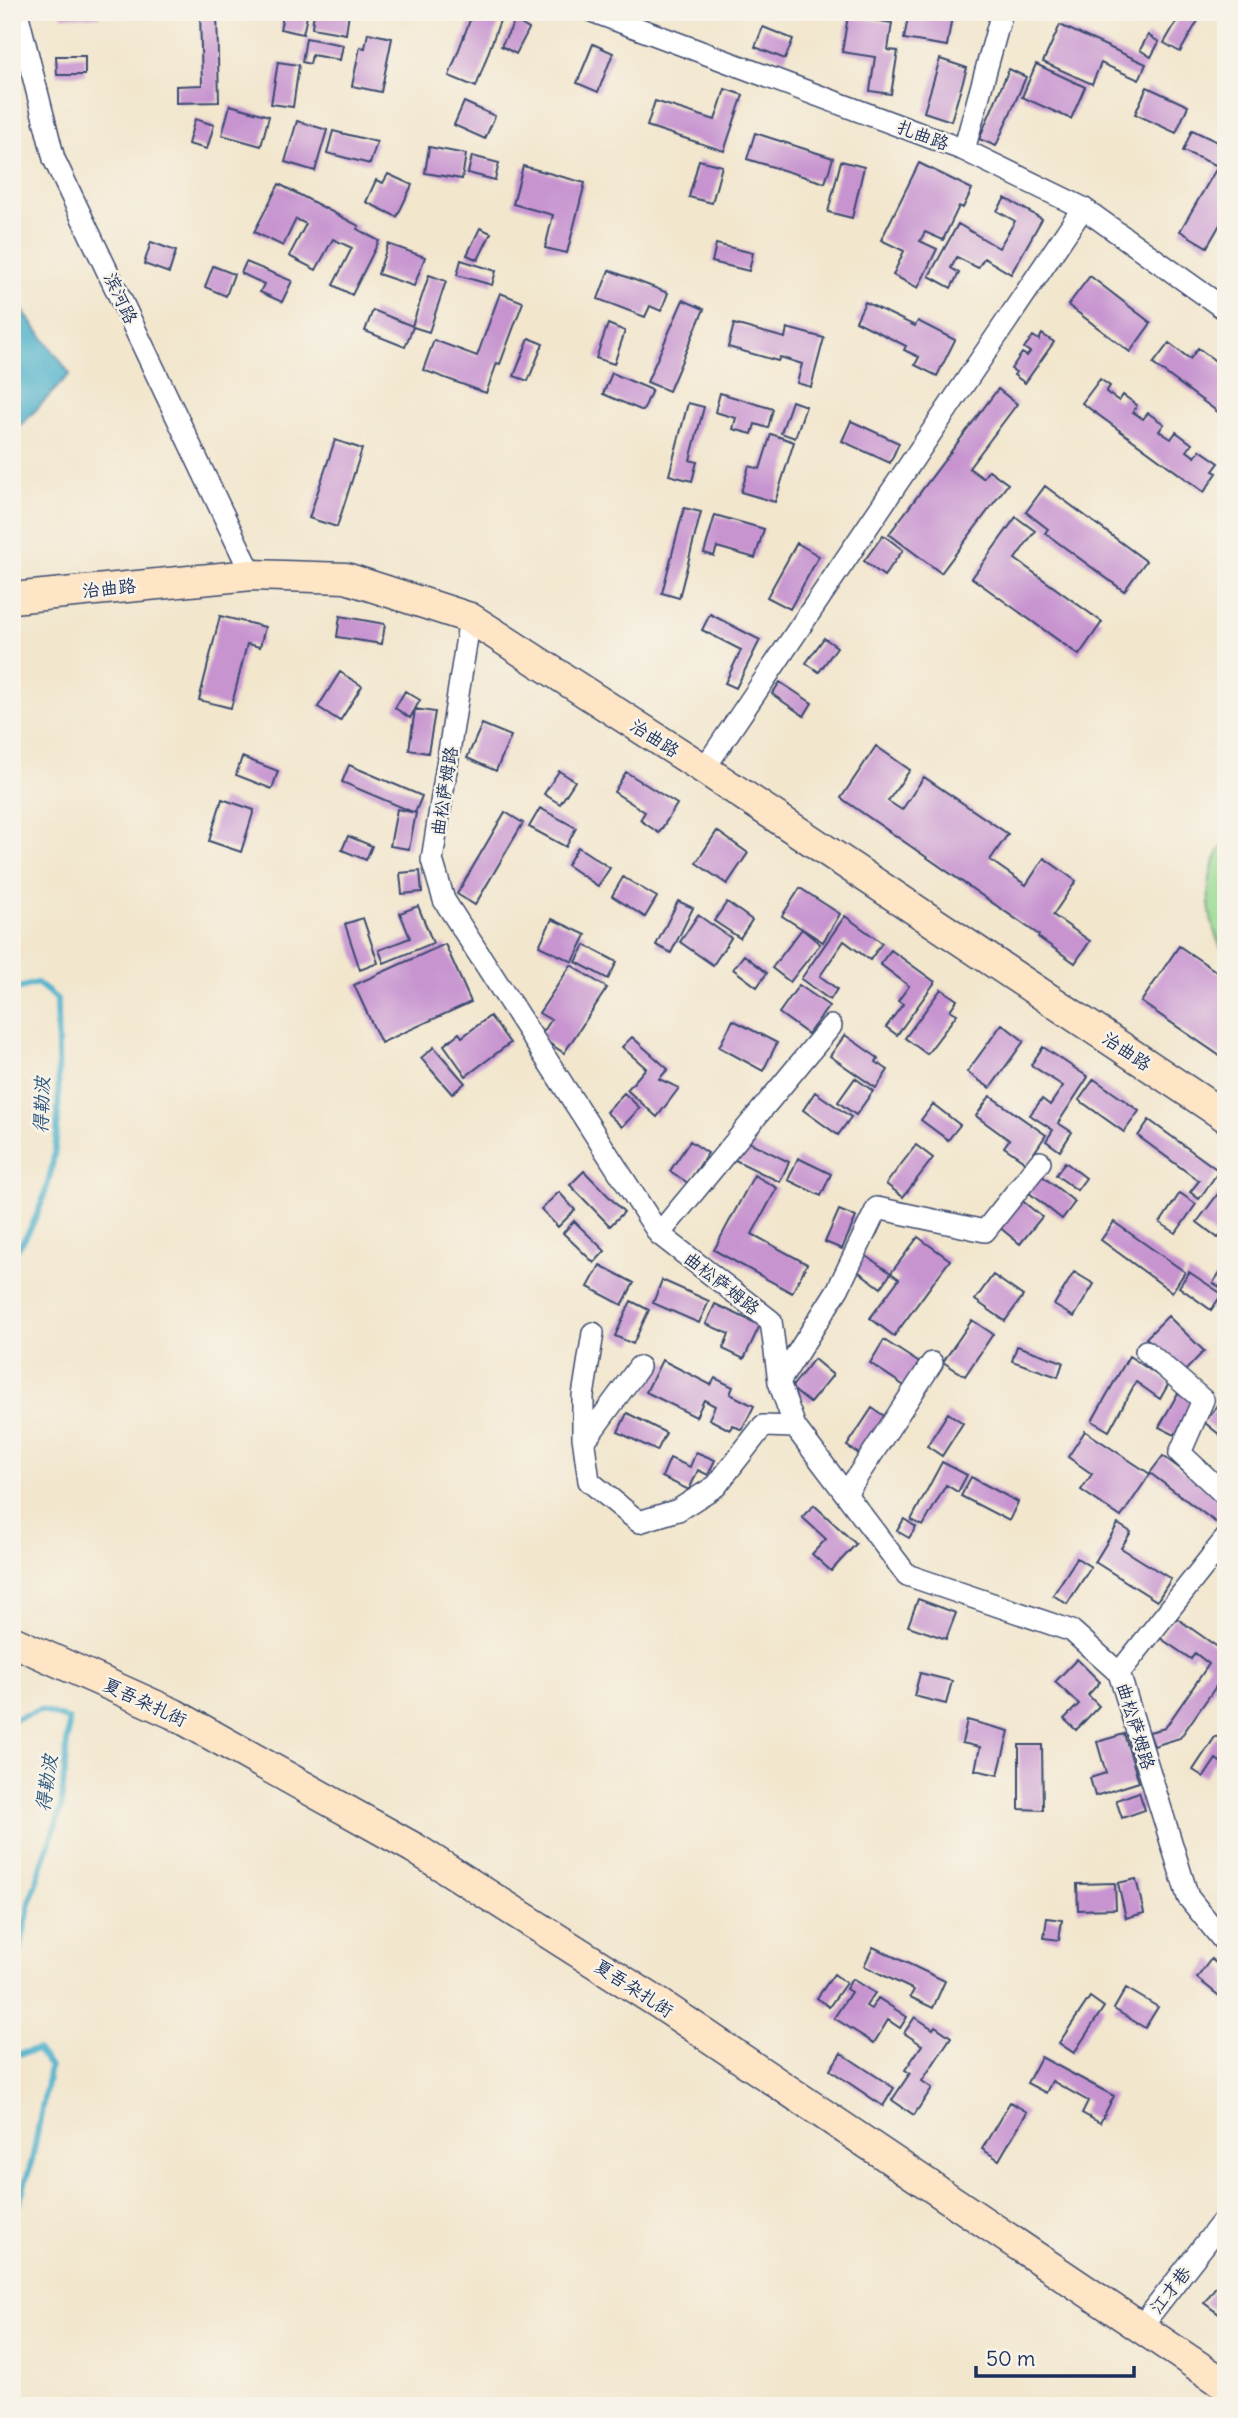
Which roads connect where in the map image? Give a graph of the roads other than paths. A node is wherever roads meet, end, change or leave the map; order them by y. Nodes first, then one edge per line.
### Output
1 (17, 12) edge
2 (594, 12) edge
3 (1002, 12) edge
4 (964, 150) junction
5 (1083, 208) junction
6 (1226, 310) edge
7 (252, 575) junction
8 (12, 598) edge
9 (470, 618) junction
10 (704, 769) junction
11 (831, 1026) dead end
12 (1226, 1117) edge
13 (1040, 1162) dead end
14 (659, 1234) junction
15 (593, 1333) dead end
16 (1146, 1351) dead end
17 (932, 1363) dead end
18 (639, 1367) dead end
19 (779, 1382) junction
20 (795, 1427) junction
21 (589, 1434) dead end
22 (849, 1489) dead end
23 (1226, 1496) edge
24 (1226, 1538) edge
25 (12, 1641) edge
26 (1119, 1673) junction
27 (1226, 1944) edge
28 (1226, 2217) edge
29 (1139, 2329) junction
30 (1226, 2385) edge

1 - 7 street, 滨河路
2 - 4 street, 扎曲路
3 - 4 street
4 - 5 street, 扎曲路
5 - 6 street, 扎曲路
5 - 10 street
7 - 8 main road, 治曲路
7 - 9 main road, 治曲路
9 - 10 main road, 治曲路
9 - 14 street, 曲松萨姆路
10 - 12 main road, 治曲路
11 - 14 street
13 - 19 street
14 - 19 street, 曲松萨姆路
15 - 20 street
16 - 23 street
17 - 22 street
18 - 21 street
19 - 20 street, 曲松萨姆路
20 - 26 street, 曲松萨姆路
24 - 26 street
25 - 29 main road, 夏吾杂扎街
26 - 27 street, 曲松萨姆路
28 - 29 street, 江才巷
29 - 30 main road, 夏吾杂扎街

